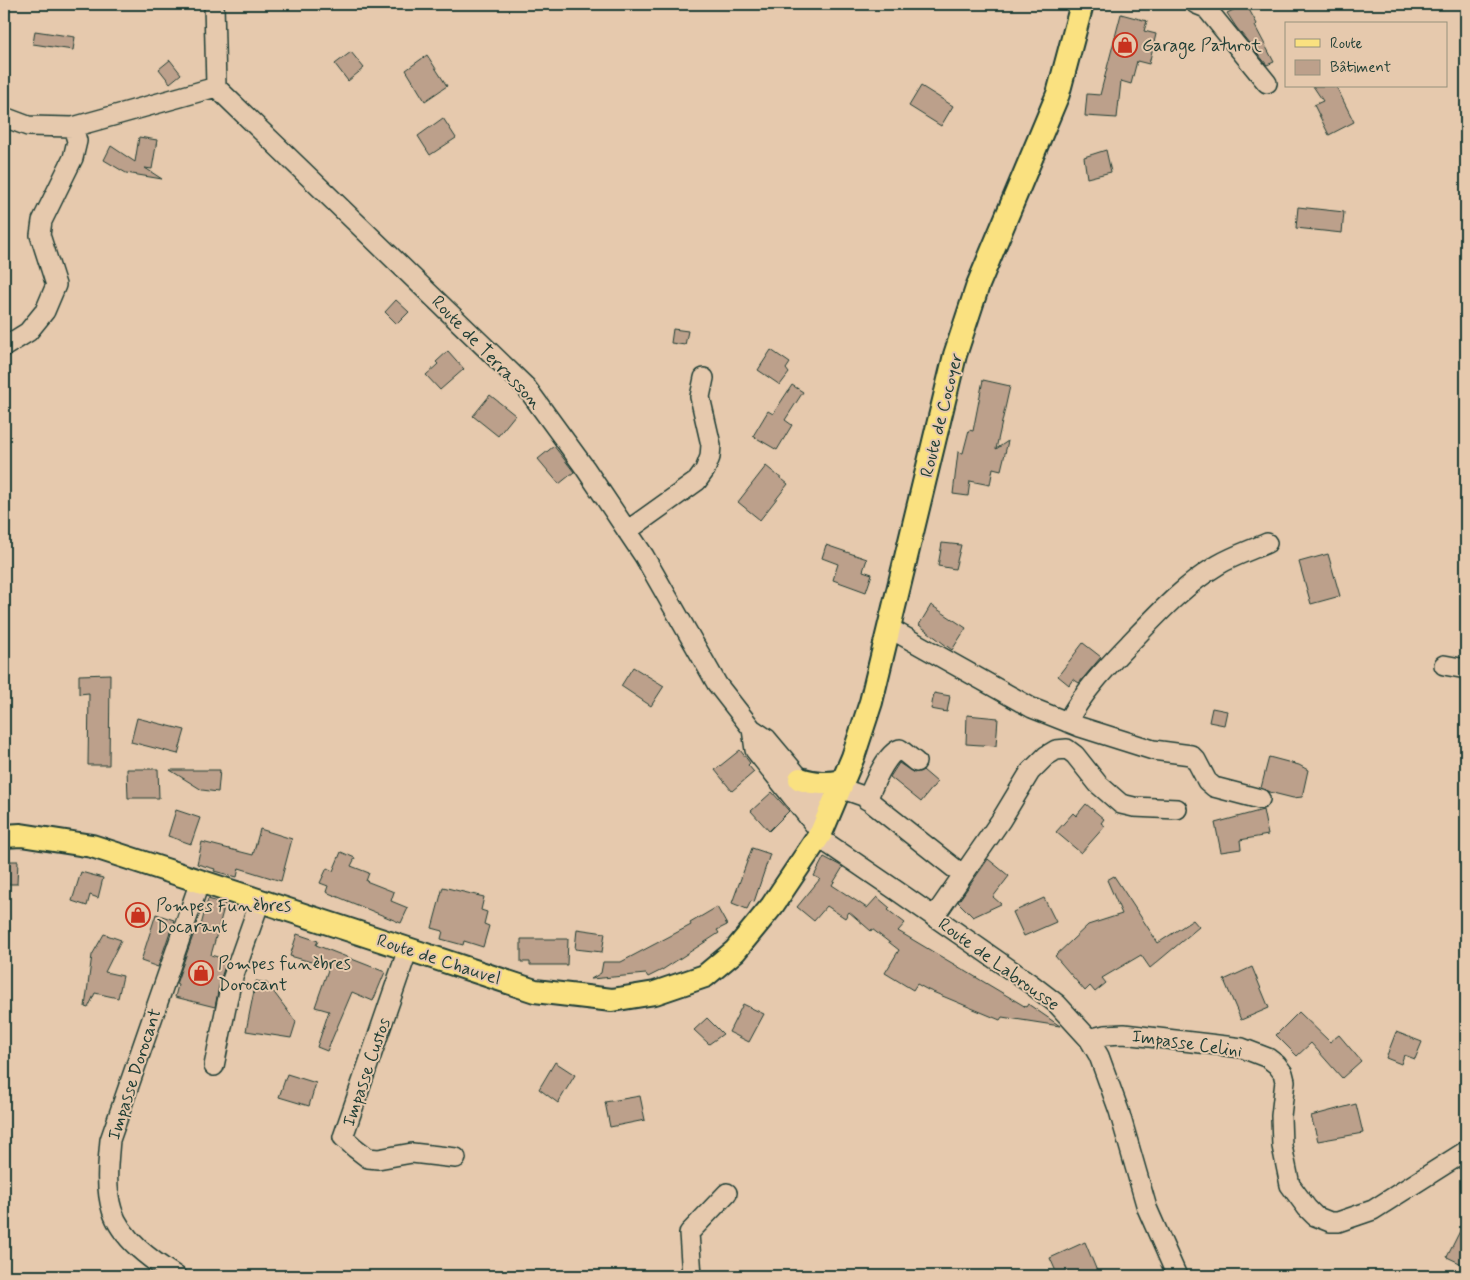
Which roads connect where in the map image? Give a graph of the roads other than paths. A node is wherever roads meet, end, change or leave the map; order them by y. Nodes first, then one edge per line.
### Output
1 (214, 4) edge
2 (1082, 4) edge
3 (1196, 4) edge
4 (1267, 84) dead end
5 (216, 87) junction
6 (4, 117) edge
7 (73, 127) junction
8 (4, 347) edge
9 (704, 378) dead end
10 (627, 531) junction
11 (1267, 543) dead end
12 (888, 628) junction
13 (1444, 665) dead end
14 (1466, 669) edge
15 (1067, 722) junction
16 (752, 730) junction
17 (916, 762) dead end
18 (800, 779) junction
19 (841, 784) junction
20 (865, 798) junction
21 (1260, 799) dead end
22 (1177, 809) dead end
23 (822, 828) junction
24 (4, 836) edge
25 (954, 868) dead end
26 (200, 882) junction
27 (260, 901) junction
28 (934, 917) junction
29 (408, 948) junction
30 (1089, 1039) junction
31 (214, 1066) dead end
32 (1466, 1151) edge
33 (456, 1158) dead end
34 (728, 1193) dead end
35 (176, 1276) edge
36 (692, 1276) edge
37 (1177, 1276) edge

1 - 5 street
2 - 12 main road, Route de Cocoyer
3 - 4 street
5 - 7 street
5 - 10 street, Route de Terrasson
6 - 7 street
7 - 8 street
9 - 10 street
10 - 16 street, Route de Terrasson
11 - 15 street
12 - 15 street
12 - 19 main road, Route de Cocoyer
13 - 14 street
15 - 21 street
16 - 18 street, Route de Terrasson
16 - 23 street, Route de Terrasson
17 - 20 street
18 - 19 main road
18 - 23 street, Route de Terrasson
19 - 20 street
19 - 23 main road, Route de Cocoyer
20 - 25 street
22 - 28 street
23 - 28 street, Route de Labrousse
23 - 29 main road, Route de Chauvel
24 - 26 main road, Route de Chauvel
26 - 27 main road, Route de Chauvel
26 - 35 street, Impasse Dorocant
27 - 29 main road, Route de Chauvel
27 - 31 street
28 - 30 street, Route de Labrousse
29 - 33 street, Impasse Custos
30 - 32 street, Impasse Celini
30 - 37 street, Route de Labrousse
34 - 36 street

